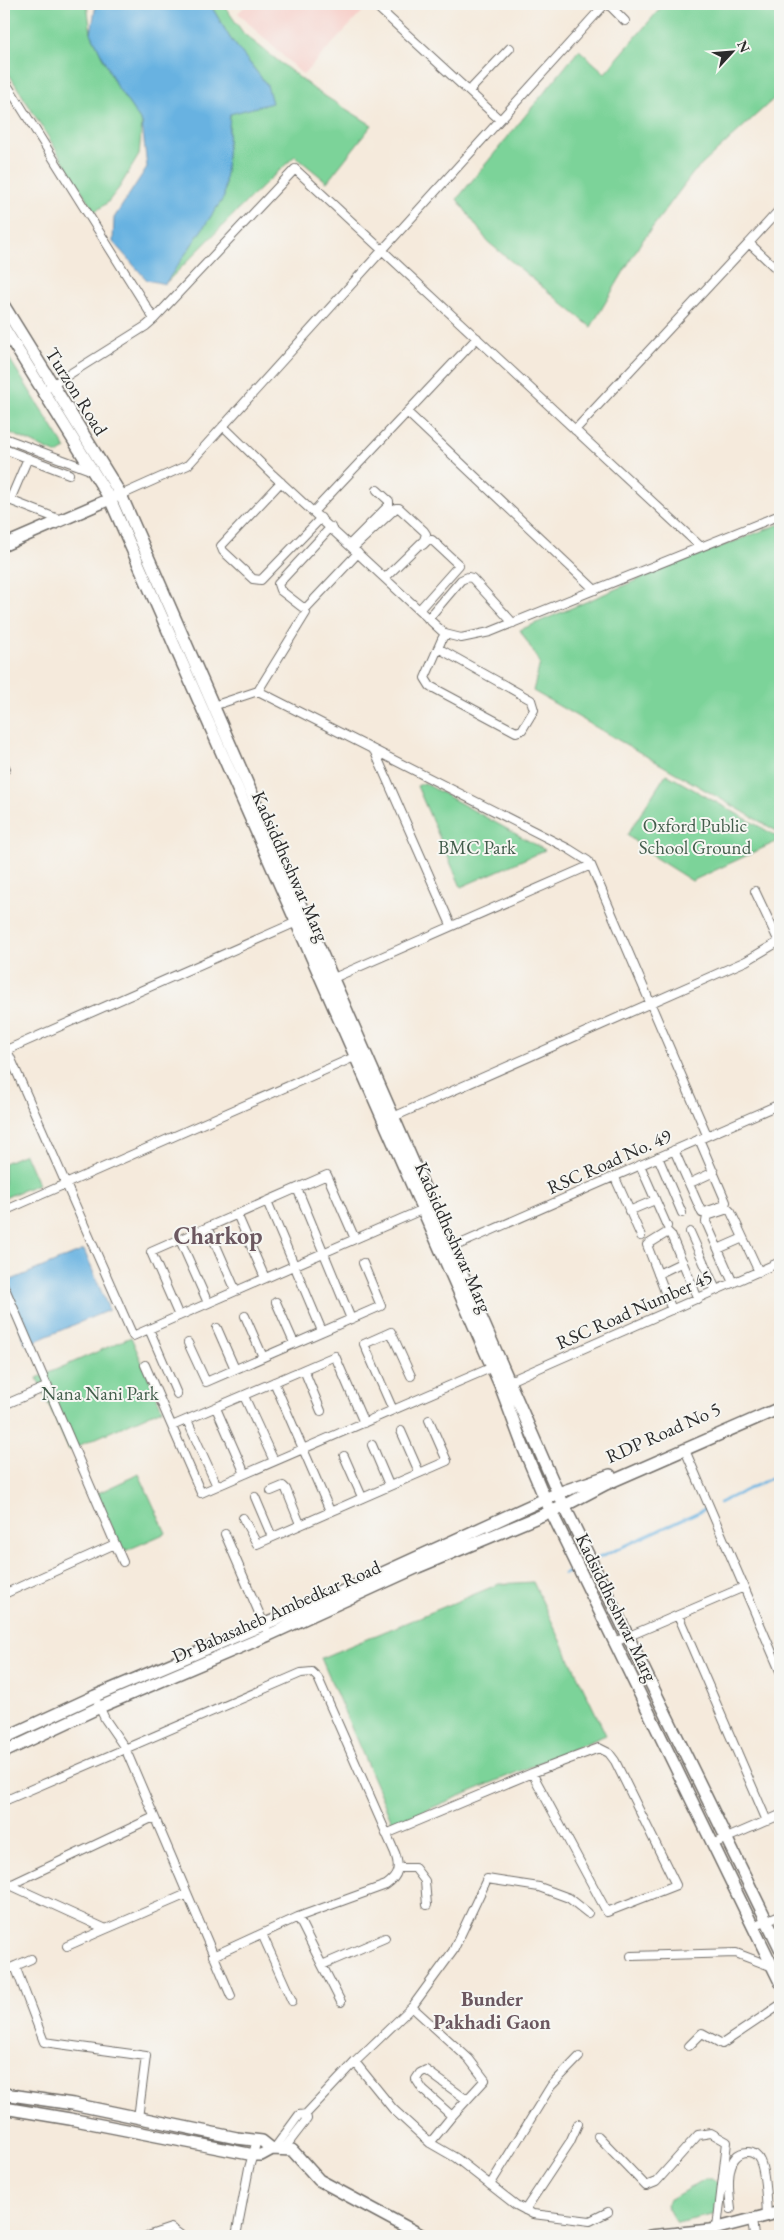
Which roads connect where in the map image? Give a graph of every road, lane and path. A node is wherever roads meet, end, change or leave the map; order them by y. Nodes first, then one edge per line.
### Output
1 (374, 4) edge
2 (606, 4) edge
3 (625, 21) dead end
4 (510, 48) dead end
5 (4, 80) edge
6 (469, 91) junction
7 (500, 120) junction
8 (780, 209) edge
9 (749, 243) junction
10 (382, 250) junction
11 (780, 272) edge
12 (4, 306) edge
13 (154, 319) junction
14 (4, 328) edge
15 (476, 338) junction
16 (48, 387) junction
17 (407, 412) junction
18 (224, 426) junction
19 (575, 430) junction
20 (4, 438) edge
21 (4, 449) edge
22 (28, 458) junction
23 (93, 471) junction
24 (69, 474) dead end
25 (281, 482) junction
26 (377, 490) dead end
27 (121, 495) junction
28 (7, 499) edge
29 (110, 499) junction
30 (314, 512) junction
31 (780, 515) edge
32 (321, 518) junction
33 (61, 520) junction
34 (331, 527) junction
35 (4, 545) edge
36 (701, 547) junction
37 (354, 549) junction
38 (387, 579) junction
39 (595, 590) junction
40 (419, 610) junction
41 (306, 613) dead end
42 (428, 619) junction
43 (513, 623) junction
44 (445, 634) junction
45 (438, 648) junction
46 (258, 691) junction
47 (213, 706) junction
48 (374, 750) junction
49 (588, 861) dead end
50 (755, 891) dead end
51 (301, 920) junction
52 (451, 926) junction
53 (780, 942) edge
54 (328, 980) junction
55 (649, 1004) junction
56 (6, 1051) edge
57 (360, 1055) junction
58 (780, 1104) edge
59 (389, 1119) junction
60 (707, 1136) junction
61 (699, 1139) junction
62 (674, 1150) junction
63 (658, 1157) junction
64 (640, 1165) junction
65 (714, 1172) junction
66 (616, 1180) dead end
67 (690, 1183) junction
68 (66, 1184) junction
69 (297, 1188) junction
70 (656, 1200) junction
71 (268, 1201) junction
72 (427, 1207) junction
73 (4, 1211) edge
74 (629, 1211) junction
75 (682, 1213) dead end
76 (237, 1214) junction
77 (667, 1226) dead end
78 (208, 1227) junction
79 (690, 1232) dead end
80 (641, 1236) dead end
81 (743, 1238) junction
82 (355, 1239) junction
83 (180, 1240) junction
84 (451, 1248) junction
85 (718, 1249) junction
86 (323, 1252) junction
87 (683, 1262) junction
88 (780, 1262) edge
89 (362, 1263) dead end
90 (294, 1266) junction
91 (759, 1272) junction
92 (658, 1274) junction
93 (265, 1278) junction
94 (733, 1283) junction
95 (4, 1286) edge
96 (716, 1290) junction
97 (236, 1291) junction
98 (698, 1298) junction
99 (276, 1302) dead end
100 (208, 1303) junction
101 (672, 1310) junction
102 (179, 1316) junction
103 (245, 1316) dead end
104 (351, 1319) junction
105 (217, 1328) dead end
106 (149, 1329) junction
107 (322, 1331) junction
108 (188, 1343) dead end
109 (294, 1343) junction
110 (263, 1357) junction
111 (145, 1365) dead end
112 (497, 1365) junction
113 (235, 1369) junction
114 (304, 1370) junction
115 (410, 1376) dead end
116 (274, 1382) junction
117 (505, 1383) junction
118 (48, 1386) junction
119 (177, 1394) dead end
120 (244, 1396) junction
121 (780, 1400) edge
122 (4, 1405) edge
123 (216, 1408) junction
124 (780, 1408) edge
125 (393, 1410) junction
126 (321, 1411) dead end
127 (187, 1420) junction
128 (429, 1420) dead end
129 (364, 1423) junction
130 (172, 1426) junction
131 (401, 1431) dead end
132 (372, 1445) dead end
133 (304, 1448) junction
134 (685, 1450) junction
135 (344, 1456) dead end
136 (274, 1461) junction
137 (419, 1472) junction
138 (245, 1474) junction
139 (389, 1485) junction
140 (217, 1486) junction
141 (270, 1491) dead end
142 (558, 1493) junction
143 (255, 1497) dead end
144 (362, 1497) junction
145 (545, 1499) junction
146 (564, 1506) junction
147 (330, 1511) junction
148 (552, 1511) junction
149 (243, 1518) dead end
150 (300, 1524) junction
151 (495, 1529) junction
152 (225, 1534) dead end
153 (272, 1537) junction
154 (115, 1544) junction
155 (123, 1562) dead end
156 (744, 1587) junction
157 (4, 1594) edge
158 (678, 1615) junction
159 (266, 1630) junction
160 (629, 1636) junction
161 (616, 1642) junction
162 (780, 1671) edge
163 (94, 1696) junction
164 (100, 1707) junction
165 (30, 1727) junction
166 (4, 1738) edge
167 (35, 1739) junction
168 (125, 1748) junction
169 (4, 1752) edge
170 (532, 1774) junction
171 (4, 1801) edge
172 (780, 1815) edge
173 (154, 1817) junction
174 (767, 1821) junction
175 (386, 1834) junction
176 (727, 1837) junction
177 (713, 1844) junction
178 (399, 1868) junction
179 (7, 1883) edge
180 (187, 1894) junction
181 (428, 1905) dead end
182 (588, 1913) dead end
183 (780, 1914) edge
184 (298, 1918) junction
185 (767, 1920) junction
186 (753, 1926) junction
187 (106, 1929) junction
188 (262, 1934) junction
189 (385, 1938) dead end
190 (67, 1946) dead end
191 (780, 1948) edge
192 (213, 1956) junction
193 (631, 1956) dead end
194 (30, 1959) dead end
195 (322, 1965) junction
196 (15, 1966) junction
197 (773, 1967) junction
198 (4, 1971) edge
199 (780, 1982) edge
200 (231, 1996) dead end
201 (292, 2001) dead end
202 (341, 2002) dead end
203 (780, 2005) edge
204 (412, 2008) junction
205 (689, 2046) dead end
206 (579, 2057) dead end
207 (355, 2062) junction
208 (4, 2094) edge
209 (467, 2100) junction
210 (4, 2108) edge
211 (452, 2116) junction
212 (138, 2118) junction
213 (578, 2124) dead end
214 (598, 2136) dead end
215 (257, 2140) junction
216 (430, 2142) junction
217 (276, 2149) junction
218 (254, 2155) junction
219 (725, 2156) junction
220 (734, 2159) junction
221 (490, 2185) junction
222 (731, 2209) dead end
223 (525, 2210) junction
224 (608, 2212) dead end
225 (780, 2212) edge
226 (768, 2215) junction
227 (752, 2220) junction
228 (718, 2228) junction
229 (147, 2236) edge
230 (182, 2236) edge
231 (236, 2236) edge
232 (423, 2236) edge
233 (653, 2236) edge
234 (754, 2236) edge

1 - 6 street
2 - 3 street
2 - 7 street
4 - 6 street
5 - 13 street
6 - 7 street
7 - 10 street
8 - 9 street
9 - 11 street
9 - 19 street
10 - 13 street
10 - 15 street
10 - 18 street
12 - 16 street, Turzon Road
13 - 16 street
14 - 16 street, Turzon Road
15 - 17 street
15 - 19 street
16 - 23 street, Turzon Road
16 - 27 street, Turzon Road
17 - 30 street
17 - 39 street
18 - 25 street
18 - 27 street
19 - 36 street
20 - 23 street
21 - 22 street
22 - 24 street
22 - 28 street
23 - 29 street, Turzon Road
25 - 30 street
25 - 32 street
26 - 37 street
27 - 29 street
27 - 47 street, Kadsiddheshwar Marg
28 - 33 street
29 - 33 street
29 - 51 street, Kadsiddheshwar Marg
30 - 32 street
31 - 36 street
32 - 34 street
33 - 35 street
34 - 37 street
34 - 37 street
36 - 39 street
37 - 38 street
37 - 38 street
38 - 40 street
38 - 40 street
39 - 43 street
40 - 42 street
41 - 46 street
42 - 43 street
42 - 44 street
43 - 44 street
44 - 45 street
45 - 45 street
46 - 47 street
46 - 48 street
47 - 51 street, Kadsiddheshwar Marg
48 - 49 street
48 - 52 street
50 - 53 street
51 - 54 street, Kadsiddheshwar Marg
51 - 56 street
52 - 54 street
52 - 55 street
53 - 55 street
54 - 57 street, Kadsiddheshwar Marg
55 - 59 street
55 - 60 street
56 - 68 street
57 - 59 street, Kadsiddheshwar Marg
57 - 68 street
58 - 60 street, RSC Road No. 49
59 - 72 street, Kadsiddheshwar Marg
60 - 61 street, RSC Road No. 49
61 - 62 street, RSC Road No. 49
61 - 65 street
62 - 63 street, RSC Road No. 49
62 - 67 street
63 - 64 street, RSC Road No. 49
63 - 75 street
64 - 70 street
64 - 84 street, RSC Road No. 49
65 - 67 street
65 - 67 street
66 - 74 street
68 - 73 street
68 - 106 street
69 - 71 street
69 - 82 street
69 - 86 street
70 - 74 street
70 - 77 street
71 - 76 street
71 - 90 street
72 - 82 street
72 - 84 street, Kadsiddheshwar Marg
72 - 112 street, Kadsiddheshwar Marg
74 - 80 street
76 - 78 street
76 - 93 street
78 - 83 street
78 - 97 street
79 - 96 street
81 - 85 street
81 - 85 street
81 - 91 street
82 - 86 street
83 - 100 street
83 - 102 street
84 - 112 street, Kadsiddheshwar Marg
85 - 94 street
86 - 90 street
86 - 104 street
87 - 92 street
87 - 92 street
87 - 98 street
88 - 91 street, RSC Road Number 45
89 - 104 street
90 - 93 street
90 - 107 street
91 - 94 street, RSC Road Number 45
92 - 101 street
93 - 97 street
94 - 96 street, RSC Road Number 45
95 - 118 street
96 - 98 street, RSC Road Number 45
97 - 100 street
98 - 101 street, RSC Road Number 45
99 - 109 street
100 - 102 street
101 - 117 street, RSC Road Number 45
102 - 106 street
103 - 110 street
104 - 107 street
105 - 113 street
106 - 119 street
107 - 109 street
108 - 113 street
109 - 110 street
110 - 113 street
111 - 130 street
112 - 117 street, Kadsiddheshwar Marg
112 - 125 street
114 - 116 street
114 - 126 street
114 - 129 street
115 - 125 street
116 - 120 street
116 - 133 street
117 - 142 street, Kadsiddheshwar Marg
117 - 145 street, Kadsiddheshwar Marg
118 - 122 street
118 - 154 street
120 - 123 street
120 - 136 street
121 - 142 street, RDP Road No 5
123 - 127 street
123 - 138 street
124 - 134 street, RDP Road No 5
125 - 129 street
127 - 130 street
127 - 140 street
128 - 137 street
129 - 133 street
130 - 140 street
131 - 137 street
132 - 139 street
133 - 136 street
133 - 147 street
134 - 146 street, RDP Road No 5
134 - 156 street
135 - 144 street
136 - 138 street
137 - 139 street
138 - 140 street
139 - 144 street
141 - 150 street
142 - 145 street, Dr Babasaheb Ambedkar Road
142 - 146 street, Kadsiddheshwar Marg
143 - 153 street
144 - 147 street
145 - 148 street, Kadsiddheshwar Marg
145 - 151 street, Dr Babasaheb Ambedkar Road
146 - 148 street, Dr Babasaheb Ambedkar Road
146 - 160 street, Kadsiddheshwar Marg
147 - 150 street
148 - 151 street, Dr Babasaheb Ambedkar Road
148 - 161 street, Kadsiddheshwar Marg
149 - 153 street
150 - 153 street
151 - 159 street, Dr Babasaheb Ambedkar Road
152 - 159 street
154 - 155 street
154 - 157 street
156 - 158 street
156 - 162 street
158 - 160 street
158 - 174 street
159 - 163 street, Dr Babasaheb Ambedkar Road
159 - 164 street, Dr Babasaheb Ambedkar Road
160 - 161 street
160 - 176 street, Kadsiddheshwar Marg
161 - 177 street, Kadsiddheshwar Marg
163 - 164 street
163 - 165 street, Dr Babasaheb Ambedkar Road
164 - 167 street, Dr Babasaheb Ambedkar Road
164 - 168 street
165 - 166 street, Dr Babasaheb Ambedkar Road
165 - 167 street
167 - 169 street, Dr Babasaheb Ambedkar Road
168 - 171 street
168 - 173 street
168 - 175 street
170 - 170 street
170 - 175 street
172 - 174 street
173 - 179 street
173 - 180 street
174 - 176 street
175 - 178 street
176 - 177 street
176 - 185 street, Kadsiddheshwar Marg
177 - 186 street, Kadsiddheshwar Marg
178 - 181 street
178 - 184 street
179 - 187 street
180 - 187 street
180 - 192 street
182 - 204 street
183 - 185 street
184 - 188 street
184 - 195 street
185 - 186 street
185 - 191 street, Kadsiddheshwar Marg
186 - 197 street, Kadsiddheshwar Marg
187 - 190 street
188 - 192 street
188 - 201 street
189 - 195 street
192 - 200 street
193 - 197 street
194 - 196 street
195 - 202 street
196 - 198 street
196 - 212 street
197 - 199 street, Kadsiddheshwar Marg
203 - 205 street
204 - 207 street
204 - 209 street
206 - 221 street
207 - 216 street
207 - 217 street
208 - 212 street
209 - 211 street
209 - 211 street
210 - 218 street
211 - 216 street
212 - 215 street
213 - 223 street
214 - 219 street
215 - 217 street
215 - 218 street
216 - 221 street
217 - 218 street
217 - 232 street
218 - 231 street
219 - 220 street
219 - 228 street
220 - 222 street
220 - 226 street
221 - 223 street
223 - 224 street
225 - 226 street
226 - 227 street
227 - 228 street
227 - 234 street
228 - 233 street
229 - 230 street

